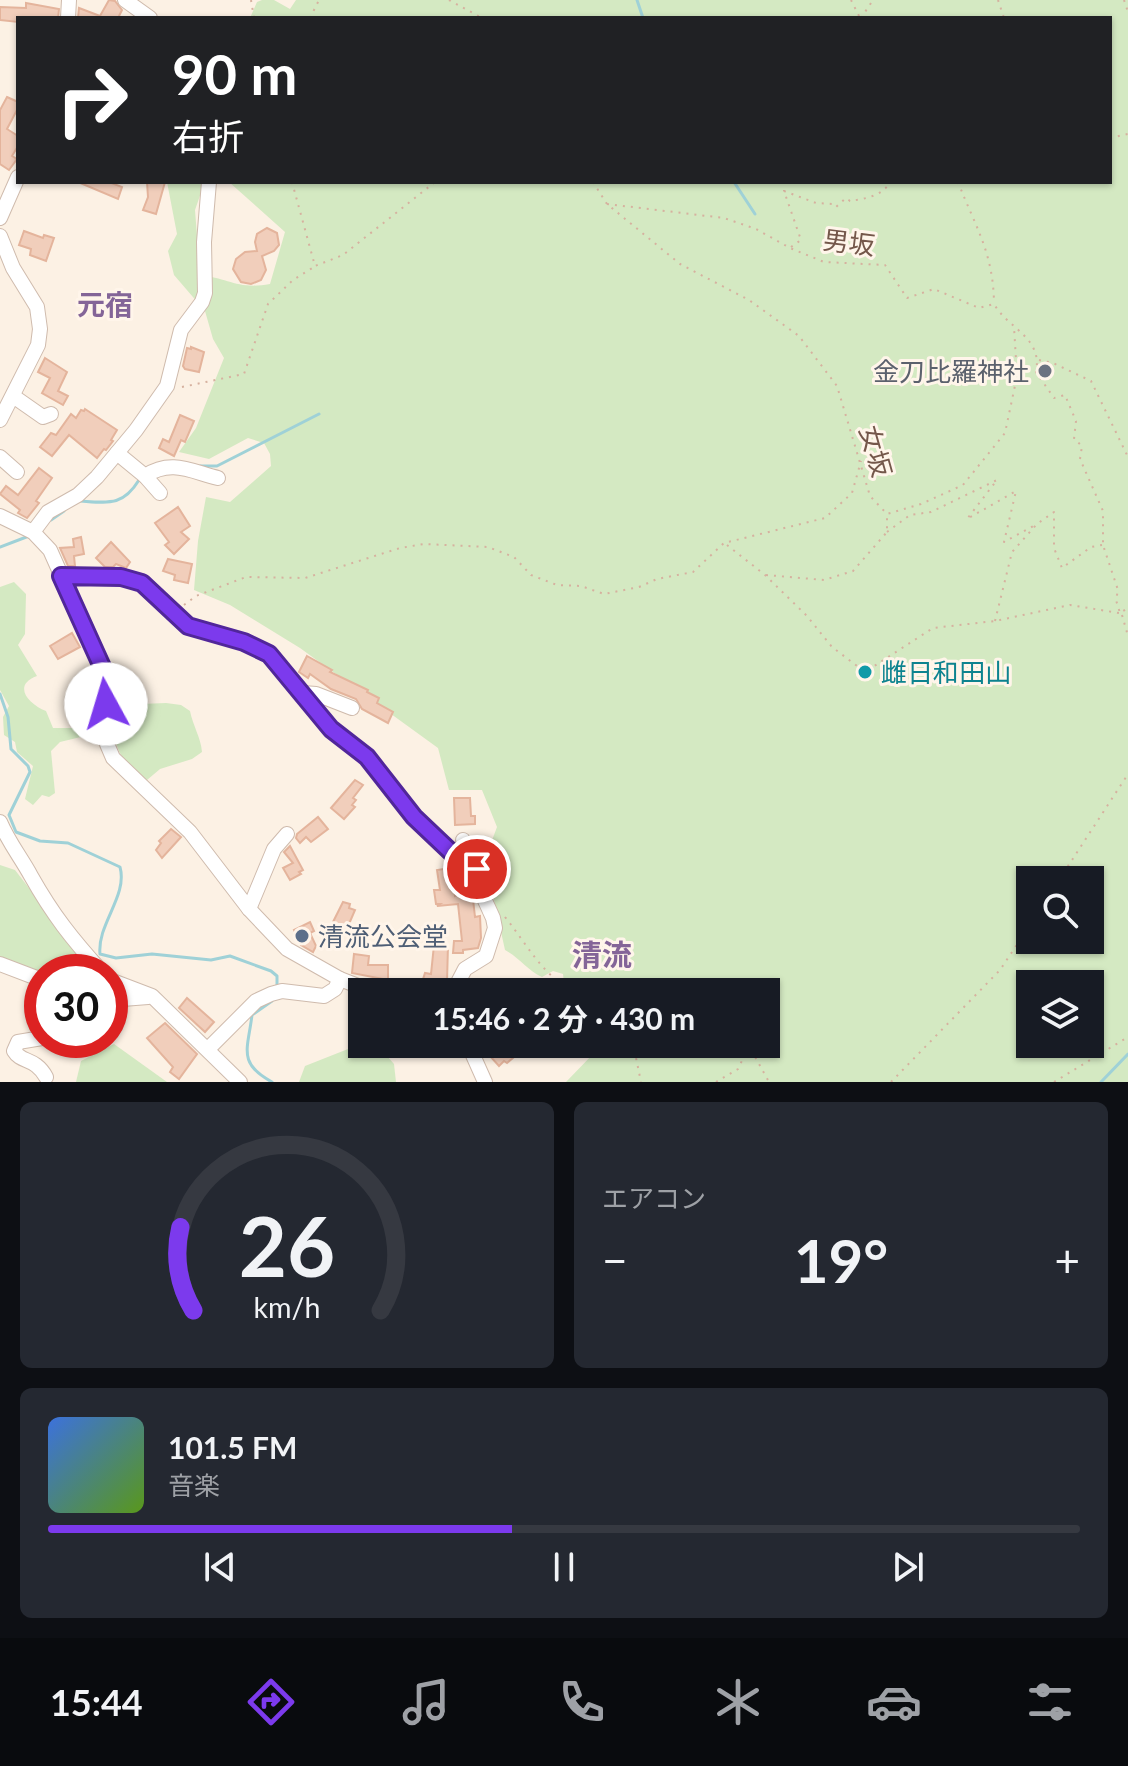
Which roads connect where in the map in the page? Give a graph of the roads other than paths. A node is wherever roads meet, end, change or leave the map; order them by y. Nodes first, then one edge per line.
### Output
1 (125, 0) edge
2 (147, 16) edge
3 (16, 182) edge
4 (209, 184) edge
5 (0, 218) edge
6 (0, 236) edge
7 (13, 396) junction
8 (51, 414) dead end
9 (0, 420) edge
10 (117, 453) junction
11 (0, 457) edge
12 (17, 472) dead end
13 (145, 476) junction
14 (218, 478) dead end
15 (160, 493) dead end
16 (0, 516) edge
17 (33, 532) junction
18 (61, 576) junction
19 (303, 693) junction
20 (352, 708) dead end
21 (0, 822) edge
22 (287, 834) dead end
23 (463, 840) dead end
24 (474, 871) junction
25 (249, 909) junction
26 (499, 910) road end
27 (86, 954) edge
28 (0, 964) edge
29 (24, 973) edge
30 (460, 978) edge
31 (340, 979) junction
32 (348, 982) edge
33 (128, 987) edge
34 (152, 996) junction
35 (128, 998) edge
36 (24, 1041) edge
37 (208, 1049) junction
38 (474, 1058) edge
39 (46, 1077) dead end
40 (240, 1082) edge
41 (485, 1082) edge

1 - 2 street
3 - 5 street
4 - 10 street
6 - 7 street
7 - 8 street
7 - 9 street
10 - 13 street
10 - 17 street
11 - 12 street
13 - 14 street
13 - 15 street
16 - 17 street
17 - 18 street
18 - 19 street
18 - 25 street
19 - 20 street
19 - 24 street
21 - 27 street
22 - 25 street
23 - 24 street
24 - 26 street
24 - 30 street
25 - 31 street
28 - 29 street
31 - 32 street
31 - 37 street
33 - 34 street
34 - 35 street
34 - 37 street
36 - 39 street
37 - 40 street
38 - 41 street

